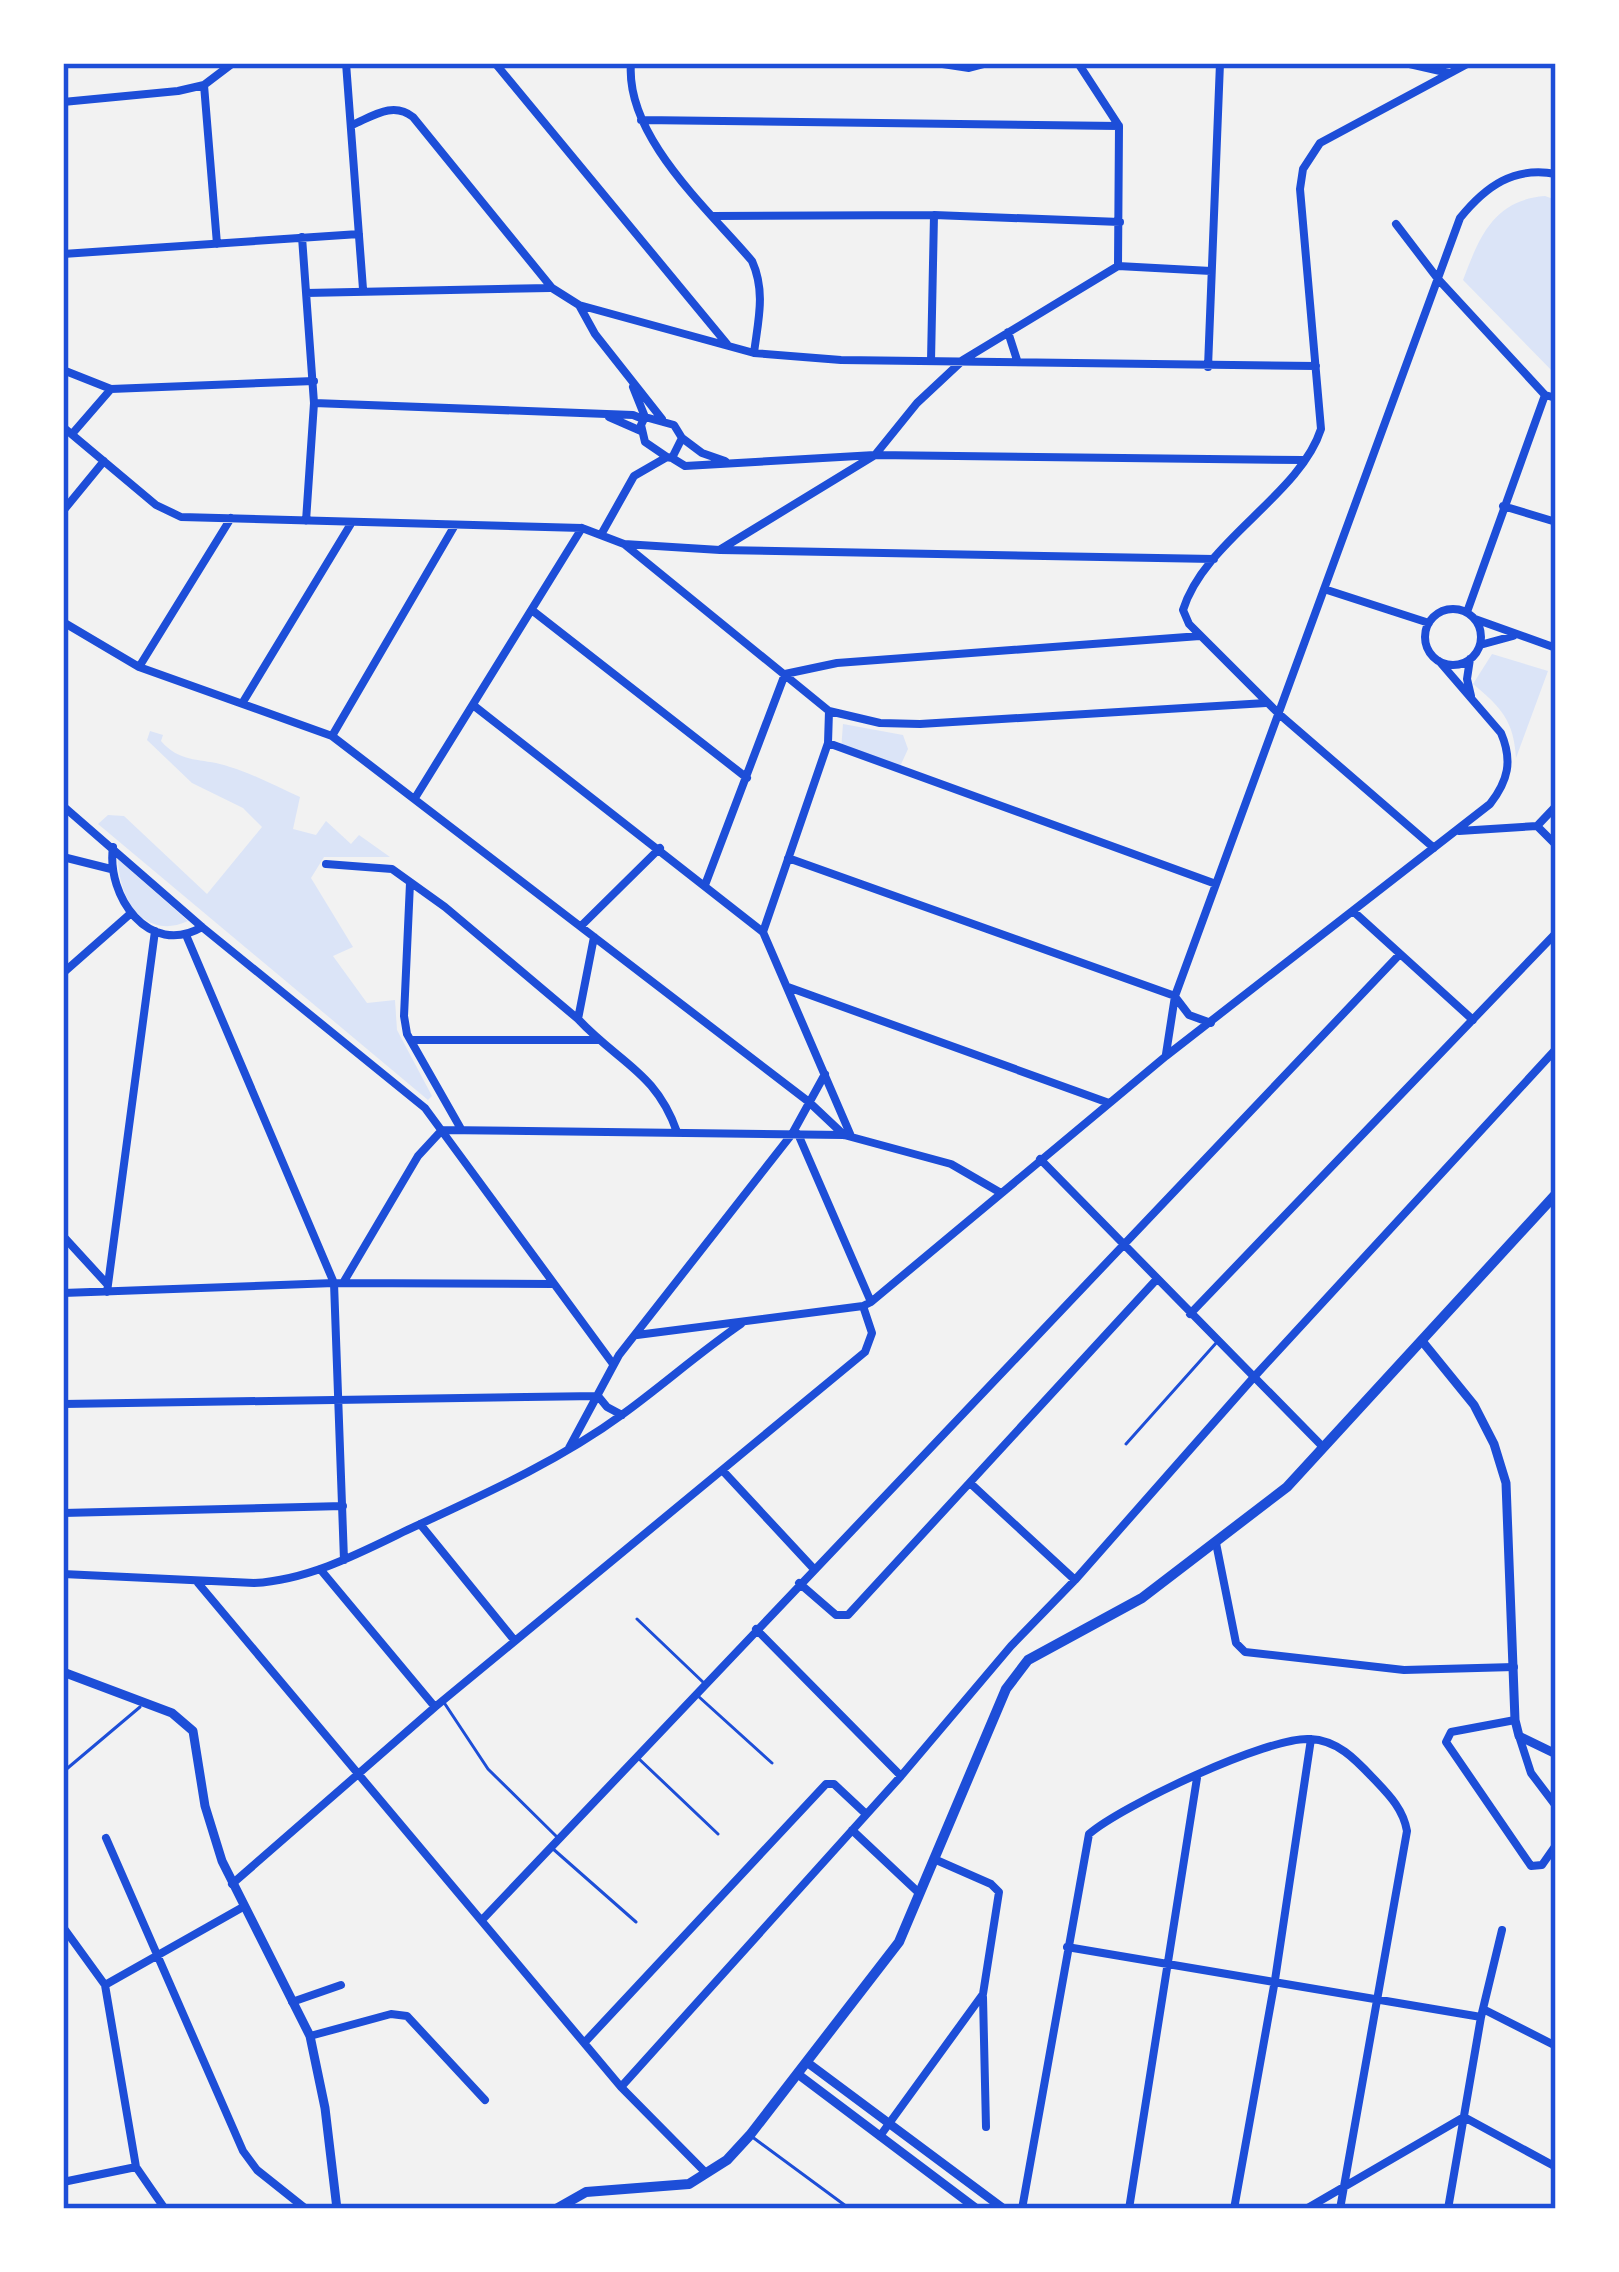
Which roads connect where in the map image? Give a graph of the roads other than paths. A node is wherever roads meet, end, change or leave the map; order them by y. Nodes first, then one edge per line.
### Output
1 (233, 63) edge
2 (346, 63) edge
3 (496, 63) edge
4 (631, 63) edge
5 (936, 63) edge
6 (988, 63) edge
7 (1078, 63) edge
8 (1220, 63) edge
9 (1405, 63) edge
10 (1469, 63) edge
11 (1449, 73) junction
12 (204, 85) junction
13 (63, 102) edge
14 (641, 119) junction
15 (352, 125) junction
16 (1119, 126) junction
17 (1556, 174) edge
18 (934, 214) junction
19 (714, 216) junction
20 (1120, 222) junction
21 (1396, 224) dead end
22 (358, 234) junction
23 (302, 237) junction
24 (217, 244) junction
25 (63, 254) edge
26 (1118, 266) junction
27 (1211, 271) junction
28 (1438, 279) junction
29 (552, 288) junction
30 (363, 289) junction
31 (306, 293) junction
32 (579, 305) junction
33 (1008, 332) junction
34 (730, 347) junction
35 (754, 353) junction
36 (963, 359) junction
37 (931, 361) junction
38 (1017, 362) junction
39 (1316, 366) junction
40 (1208, 368) junction
41 (63, 370) edge
42 (631, 380) junction
43 (314, 381) junction
44 (111, 389) junction
45 (1545, 394) junction
46 (1556, 398) edge
47 (314, 403) junction
48 (608, 416) junction
49 (644, 418) junction
50 (662, 419) junction
51 (63, 427) edge
52 (641, 431) junction
53 (72, 434) junction
54 (682, 438) junction
55 (875, 455) junction
56 (670, 458) junction
57 (1304, 460) junction
58 (104, 461) junction
59 (732, 463) junction
60 (1504, 506) junction
61 (63, 511) edge
62 (231, 518) junction
63 (306, 520) junction
64 (352, 522) junction
65 (1556, 522) edge
66 (455, 525) junction
67 (582, 528) junction
68 (602, 533) junction
69 (624, 544) junction
70 (720, 550) junction
71 (1214, 559) junction
72 (1324, 589) junction
73 (533, 611) junction
74 (1471, 615) junction
75 (63, 622) edge
76 (1429, 622) junction
77 (1521, 635) junction
78 (1201, 636) junction
79 (1480, 645) junction
80 (1556, 648) edge
81 (1470, 659) junction
82 (1439, 661) junction
83 (139, 667) junction
84 (785, 674) junction
85 (1471, 697) junction
86 (243, 702) junction
87 (1267, 703) junction
88 (472, 705) junction
89 (829, 712) junction
90 (1279, 714) junction
91 (332, 736) junction
92 (829, 743) junction
93 (747, 778) junction
94 (415, 798) junction
95 (63, 806) edge
96 (1556, 806) edge
97 (1537, 826) junction
98 (1457, 831) junction
99 (1556, 845) edge
100 (113, 847) junction
101 (660, 848) junction
102 (1434, 848) junction
103 (63, 856) edge
104 (788, 858) junction
105 (326, 864) dead end
106 (111, 869) junction
107 (411, 882) junction
108 (1216, 884) junction
109 (706, 885) junction
110 (1354, 912) junction
111 (130, 914) junction
112 (581, 926) junction
113 (202, 927) junction
114 (155, 931) junction
115 (763, 932) junction
116 (1556, 932) edge
117 (186, 935) junction
118 (595, 937) junction
119 (1400, 954) junction
120 (63, 973) edge
121 (788, 987) junction
122 (1175, 996) junction
123 (578, 1019) junction
124 (1472, 1020) junction
125 (1210, 1023) junction
126 (410, 1040) junction
127 (598, 1040) junction
128 (1556, 1049) edge
129 (1166, 1056) junction
130 (824, 1074) junction
131 (808, 1102) junction
132 (1111, 1103) junction
133 (461, 1129) junction
134 (442, 1130) junction
135 (677, 1132) junction
136 (795, 1134) junction
137 (847, 1136) junction
138 (1040, 1159) junction
139 (1001, 1193) junction
140 (1556, 1194) edge
141 (63, 1236) edge
142 (1121, 1245) junction
143 (1156, 1280) junction
144 (339, 1283) junction
145 (553, 1284) junction
146 (107, 1288) junction
147 (63, 1293) edge
148 (867, 1304) junction
149 (1190, 1315) junction
150 (743, 1322) junction
151 (637, 1335) junction
152 (1218, 1341) junction
153 (1422, 1341) junction
154 (613, 1364) junction
155 (1254, 1377) junction
156 (598, 1396) junction
157 (339, 1400) junction
158 (63, 1404) edge
159 (622, 1415) junction
160 (1126, 1444) dead end
161 (1324, 1448) junction
162 (568, 1450) junction
163 (723, 1471) junction
164 (970, 1483) junction
165 (344, 1506) junction
166 (63, 1513) edge
167 (420, 1524) junction
168 (1216, 1543) junction
169 (63, 1553) edge
170 (344, 1561) junction
171 (813, 1568) junction
172 (320, 1569) junction
173 (63, 1574) edge
174 (1076, 1580) junction
175 (198, 1583) junction
176 (799, 1583) junction
177 (638, 1619) dead end
178 (756, 1629) junction
179 (515, 1641) junction
180 (1011, 1646) junction
181 (1028, 1660) junction
182 (1514, 1667) junction
183 (63, 1672) edge
184 (705, 1684) junction
185 (695, 1693) junction
186 (146, 1702) junction
187 (439, 1704) junction
188 (1515, 1720) junction
189 (1519, 1736) junction
190 (1311, 1739) junction
191 (1556, 1754) edge
192 (636, 1756) junction
193 (772, 1763) dead end
194 (63, 1772) edge
195 (358, 1773) junction
196 (902, 1776) junction
197 (1197, 1776) junction
198 (1556, 1806) edge
199 (866, 1814) junction
200 (852, 1830) junction
201 (718, 1834) dead end
202 (106, 1838) dead end
203 (555, 1844) junction
204 (1556, 1845) edge
205 (934, 1859) junction
206 (232, 1884) junction
207 (920, 1893) junction
208 (243, 1907) junction
209 (482, 1920) junction
210 (637, 1922) dead end
211 (63, 1928) edge
212 (1502, 1930) dead end
213 (1067, 1947) junction
214 (160, 1958) junction
215 (1169, 1964) junction
216 (1274, 1980) junction
217 (105, 1985) junction
218 (341, 1985) dead end
219 (983, 1994) junction
220 (1376, 1997) junction
221 (292, 2002) junction
222 (1482, 2013) junction
223 (310, 2036) junction
224 (585, 2043) junction
225 (1556, 2046) edge
226 (808, 2062) junction
227 (799, 2075) junction
228 (622, 2087) junction
229 (484, 2100) dead end
230 (1465, 2117) junction
231 (890, 2123) junction
232 (986, 2127) dead end
233 (750, 2135) junction
234 (880, 2136) junction
235 (1556, 2167) edge
236 (136, 2168) junction
237 (708, 2174) junction
238 (63, 2182) edge
239 (1344, 2187) junction
240 (1002, 2208) edge
241 (165, 2209) edge
242 (306, 2209) edge
243 (337, 2209) edge
244 (556, 2209) edge
245 (850, 2209) edge
246 (977, 2209) edge
247 (1022, 2209) edge
248 (1129, 2209) edge
249 (1234, 2209) edge
250 (1306, 2209) edge
251 (1340, 2209) edge
252 (1448, 2209) edge

1 - 12 street
2 - 15 street
3 - 34 street
4 - 14 street
5 - 6 street
7 - 16 street
8 - 27 street
9 - 11 street
10 - 11 street
11 - 39 street
12 - 13 street
12 - 24 street
14 - 16 street
14 - 19 street
15 - 22 street
15 - 29 street
16 - 20 street
17 - 28 street
18 - 19 street
18 - 20 street
18 - 37 street
19 - 35 street
20 - 26 street
21 - 28 street
22 - 23 street
22 - 30 street
23 - 24 street
23 - 31 street
24 - 25 street
26 - 27 street
26 - 33 street
27 - 40 street
28 - 45 street
28 - 72 street
29 - 30 street
29 - 32 street
30 - 31 street
31 - 43 street
32 - 34 street
32 - 42 street
33 - 36 street
33 - 38 street
34 - 35 street
35 - 37 street
36 - 37 street
36 - 38 street
36 - 55 street
38 - 40 street
39 - 40 street
39 - 57 street
41 - 44 street
42 - 49 street
42 - 50 street
43 - 44 street
43 - 47 street
44 - 53 street
45 - 46 street
45 - 60 street
47 - 48 street
47 - 63 street
48 - 49 street
48 - 52 street
49 - 50 street
49 - 52 street
50 - 54 street
51 - 53 street
52 - 56 street
53 - 58 street
54 - 56 street
54 - 59 street
55 - 57 street
55 - 59 street
55 - 70 street
56 - 59 street
56 - 68 street
57 - 71 street
58 - 61 street
58 - 62 street
60 - 65 street
60 - 74 street
62 - 63 street
62 - 83 street
63 - 64 street
64 - 66 street
64 - 86 street
66 - 67 street
66 - 91 street
67 - 68 street
67 - 73 street
68 - 69 street
69 - 70 street
69 - 84 street
70 - 71 street
71 - 78 street
72 - 76 street
72 - 90 street
73 - 88 street
73 - 93 street
74 - 76 street
74 - 77 street
74 - 79 street
75 - 83 street
76 - 82 street
77 - 79 street
77 - 80 street
78 - 84 street
78 - 87 street
79 - 81 street
81 - 82 street
81 - 85 street
82 - 85 street
83 - 86 street
84 - 89 street
84 - 93 street
85 - 98 street
86 - 91 street
87 - 89 street
87 - 90 street
88 - 94 street
88 - 101 street
89 - 92 street
90 - 102 street
90 - 108 street
91 - 94 street
92 - 104 street
92 - 108 street
93 - 109 street
94 - 112 street
95 - 100 street
96 - 97 street
97 - 98 street
97 - 99 street
98 - 102 street
100 - 106 street
100 - 113 street
101 - 109 street
101 - 112 street
102 - 110 street
103 - 106 street
104 - 115 street
104 - 122 street
105 - 107 street
106 - 111 street
107 - 123 street
107 - 126 street
108 - 122 street
109 - 115 street
110 - 119 street
110 - 125 street
111 - 114 street
111 - 120 street
112 - 118 street
113 - 117 street
113 - 134 street
114 - 117 street
114 - 146 street
115 - 121 street
116 - 124 street
117 - 144 street
118 - 123 street
118 - 131 street
119 - 124 street
119 - 142 street
121 - 130 street
121 - 132 street
122 - 125 street
122 - 129 street
123 - 127 street
124 - 149 street
125 - 129 street
126 - 127 street
126 - 133 street
127 - 135 street
128 - 155 street
129 - 132 street
130 - 131 street
130 - 137 street
131 - 136 street
131 - 137 street
132 - 138 street
133 - 134 street
133 - 135 street
134 - 144 street
134 - 145 street
135 - 136 street
136 - 137 street
136 - 148 street
136 - 151 street
137 - 139 street
138 - 139 street
138 - 142 street
139 - 148 street
140 - 153 main road
141 - 146 street
142 - 143 street
142 - 171 street
143 - 149 street
143 - 164 street
144 - 145 street
144 - 146 street
144 - 157 street
145 - 154 street
146 - 147 street
148 - 150 street
148 - 163 street
149 - 152 street
150 - 151 street
150 - 159 street
151 - 154 street
152 - 155 street
152 - 160 lane
153 - 161 main road
153 - 182 street
154 - 156 street
155 - 161 street
155 - 174 street
156 - 157 street
156 - 159 street
156 - 162 street
157 - 158 street
157 - 165 street
159 - 162 street
161 - 168 main road
162 - 167 street
163 - 171 street
163 - 179 street
164 - 174 street
164 - 176 street
165 - 166 street
165 - 170 street
167 - 170 street
167 - 179 street
168 - 181 main road
168 - 182 street
169 - 173 street
170 - 172 street
171 - 176 street
172 - 175 street
172 - 187 street
173 - 175 street
174 - 180 street
175 - 195 street
176 - 178 street
177 - 184 lane
178 - 184 street
178 - 196 street
179 - 187 street
180 - 181 street
180 - 196 street
181 - 205 main road
182 - 188 street
183 - 186 street
184 - 185 street
185 - 192 street
185 - 193 lane
186 - 194 lane
186 - 206 street
187 - 195 street
187 - 203 lane
188 - 189 street
188 - 204 street
189 - 191 street
189 - 198 street
190 - 197 street
190 - 216 street
190 - 220 street
192 - 201 lane
192 - 203 street
195 - 206 street
195 - 209 street
196 - 199 street
197 - 213 street
197 - 215 street
199 - 200 street
199 - 224 street
200 - 207 street
200 - 228 street
202 - 214 street
203 - 209 street
203 - 210 lane
205 - 207 main road
205 - 219 street
206 - 208 street
207 - 226 main road
208 - 214 street
208 - 221 street
209 - 224 street
211 - 217 street
212 - 222 street
213 - 215 street
213 - 247 street
214 - 217 street
214 - 242 street
215 - 216 street
215 - 248 street
216 - 220 street
216 - 249 street
217 - 236 street
218 - 221 street
219 - 231 street
219 - 232 street
220 - 222 street
220 - 239 street
221 - 223 street
222 - 225 street
222 - 230 street
223 - 229 street
223 - 243 street
224 - 228 street
226 - 227 main road
226 - 231 street
227 - 233 main road
227 - 234 street
228 - 237 street
230 - 235 street
230 - 239 street
230 - 252 street
231 - 234 street
231 - 240 street
233 - 237 main road
233 - 245 lane
234 - 246 street
236 - 238 street
236 - 241 street
237 - 244 main road
239 - 250 street
239 - 251 street

